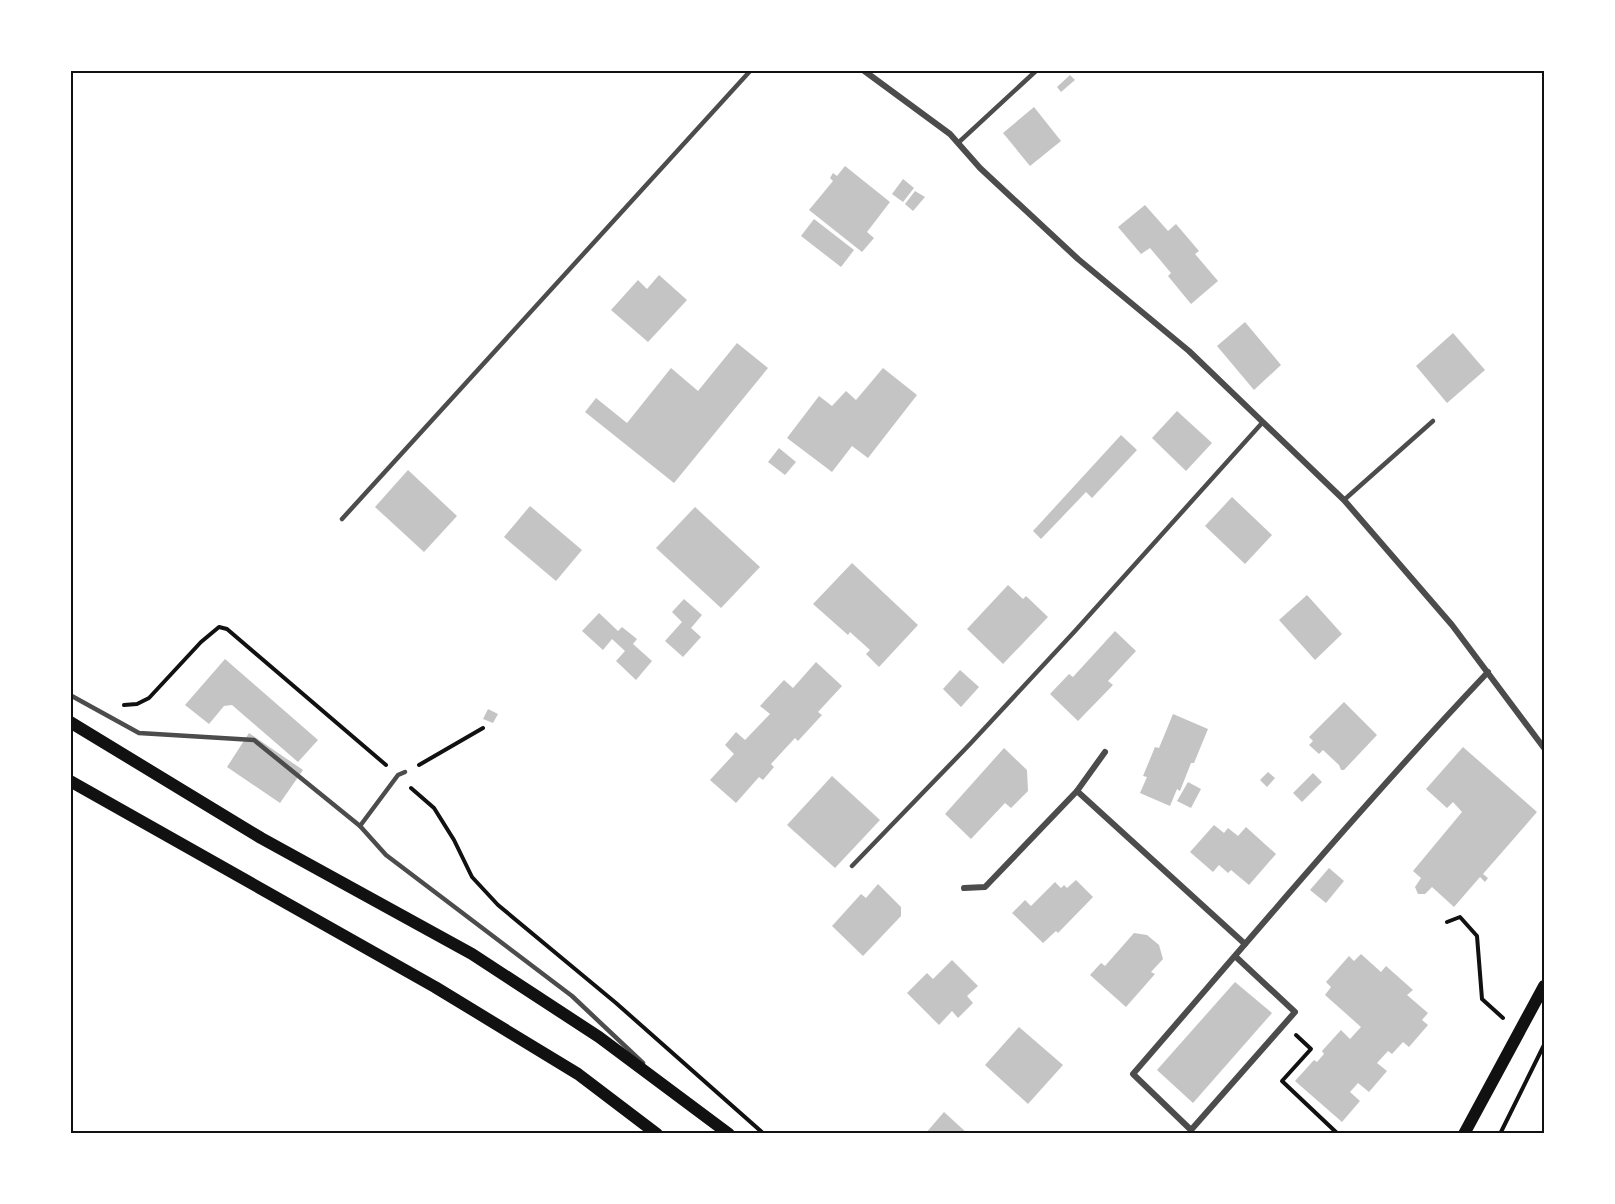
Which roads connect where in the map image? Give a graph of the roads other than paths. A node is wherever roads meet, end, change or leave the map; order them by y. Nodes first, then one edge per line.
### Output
1 (751, 70) edge
2 (863, 70) edge
3 (1037, 70) edge
4 (958, 143) junction
5 (1433, 421) dead end
6 (1262, 423) junction
7 (1344, 500) junction
8 (342, 519) dead end
9 (1488, 672) junction
10 (70, 695) edge
11 (70, 722) edge
12 (1545, 748) edge
13 (1105, 752) dead end
14 (405, 772) road end
15 (70, 781) edge
16 (1077, 791) junction
17 (360, 826) junction
18 (852, 866) dead end
19 (964, 888) dead end
20 (1245, 944) junction
21 (1235, 956) junction
22 (1545, 986) edge
23 (668, 1088) junction
24 (657, 1134) edge
25 (729, 1134) edge
26 (1464, 1134) edge

1 - 8 lane
2 - 4 street
3 - 4 lane
4 - 6 street
5 - 7 lane
6 - 7 street
6 - 18 lane
7 - 9 street
9 - 12 street
9 - 20 street
10 - 17 lane
11 - 23 main road
13 - 16 street
14 - 17 lane
15 - 24 main road
16 - 19 street
16 - 20 street
17 - 23 lane
20 - 21 street
21 - 21 street
22 - 26 main road
23 - 25 main road

